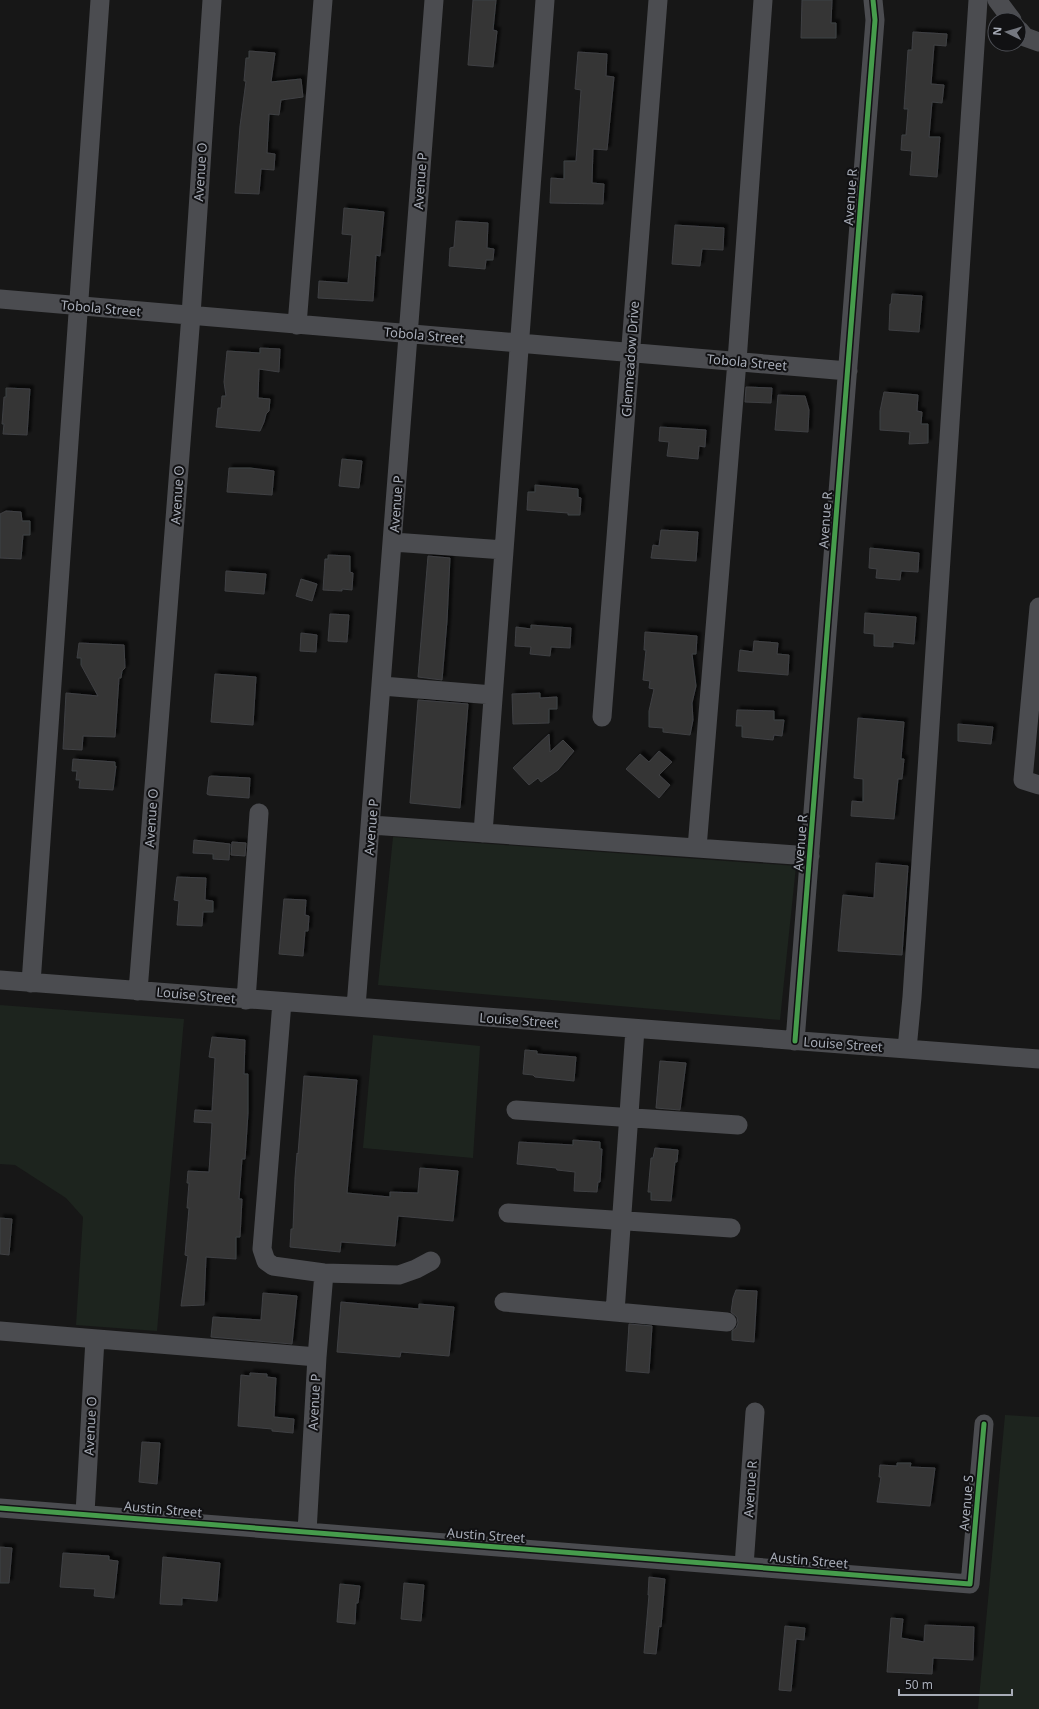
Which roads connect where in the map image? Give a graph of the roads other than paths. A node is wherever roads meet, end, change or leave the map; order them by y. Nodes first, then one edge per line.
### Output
1 (100, 0) edge
2 (212, 0) edge
3 (323, 0) edge
4 (434, 0) edge
5 (545, 0) edge
6 (658, 0) edge
7 (763, 0) edge
8 (873, 0) edge
9 (978, 0) edge
10 (997, 0) edge
11 (1006, 12) edge
12 (1027, 38) edge
13 (1039, 42) edge
14 (0, 299) edge
15 (79, 306) junction
16 (191, 315) junction
17 (297, 325) junction
18 (409, 334) junction
19 (519, 343) junction
20 (631, 352) junction
21 (737, 361) junction
22 (848, 371) junction
23 (393, 542) junction
24 (504, 550) junction
25 (1039, 607) edge
26 (382, 686) junction
27 (493, 695) junction
28 (602, 717) dead end
29 (1039, 785) edge
30 (259, 813) dead end
31 (371, 825) junction
32 (483, 833) junction
33 (698, 848) junction
34 (810, 856) junction
35 (0, 980) edge
36 (31, 983) junction
37 (138, 990) junction
38 (246, 1000) junction
39 (282, 1002) junction
40 (356, 1007) junction
41 (635, 1028) junction
42 (795, 1041) junction
43 (907, 1049) junction
44 (1039, 1059) edge
45 (516, 1110) dead end
46 (628, 1117) junction
47 (738, 1125) dead end
48 (508, 1213) dead end
49 (622, 1221) junction
50 (731, 1228) dead end
51 (430, 1261) dead end
52 (324, 1273) junction
53 (504, 1302) dead end
54 (615, 1312) junction
55 (727, 1322) dead end
56 (0, 1331) edge
57 (95, 1339) junction
58 (317, 1357) junction
59 (756, 1412) dead end
60 (984, 1424) dead end
61 (0, 1508) edge
62 (85, 1513) junction
63 (307, 1532) junction
64 (744, 1566) junction
65 (970, 1584) joint

1 - 15 street
2 - 16 street, Avenue O
3 - 17 street
4 - 18 street, Avenue P
5 - 19 street
6 - 20 street, Glenmeadow Drive
7 - 21 street
8 - 22 street, Avenue R
9 - 43 street
10 - 11 street
12 - 13 street
14 - 15 street, Tobola Street
15 - 16 street, Tobola Street
15 - 36 street
16 - 17 street, Tobola Street
16 - 37 street, Avenue O
17 - 18 street, Tobola Street
18 - 19 street, Tobola Street
18 - 23 street, Avenue P
19 - 20 street, Tobola Street
19 - 24 street
20 - 21 street, Tobola Street
20 - 28 street, Glenmeadow Drive
21 - 22 street, Tobola Street
21 - 33 street
22 - 34 street, Avenue R
23 - 24 street
23 - 26 street, Avenue P
24 - 27 street
25 - 29 street
26 - 27 street
26 - 31 street, Avenue P
27 - 32 street
30 - 38 street
31 - 32 street
31 - 40 street, Avenue P
32 - 33 street
33 - 34 street
34 - 42 street, Avenue R
35 - 36 street, Louise Street
36 - 37 street, Louise Street
37 - 38 street, Louise Street
38 - 39 street, Louise Street
39 - 40 street, Louise Street
39 - 52 street
40 - 41 street, Louise Street
41 - 42 street, Louise Street
41 - 46 street
42 - 43 street, Louise Street
43 - 44 street, Louise Street
45 - 46 street
46 - 47 street
46 - 49 street
48 - 49 street
49 - 50 street
49 - 54 street
51 - 52 street
52 - 58 street, Avenue P
53 - 54 street
54 - 55 street
56 - 57 street
57 - 58 street
57 - 62 street, Avenue O
58 - 63 street, Avenue P
59 - 64 street, Avenue R
60 - 65 street, Avenue S
61 - 62 street, Austin Street
62 - 63 street, Austin Street
63 - 64 street, Austin Street
64 - 65 street, Austin Street

